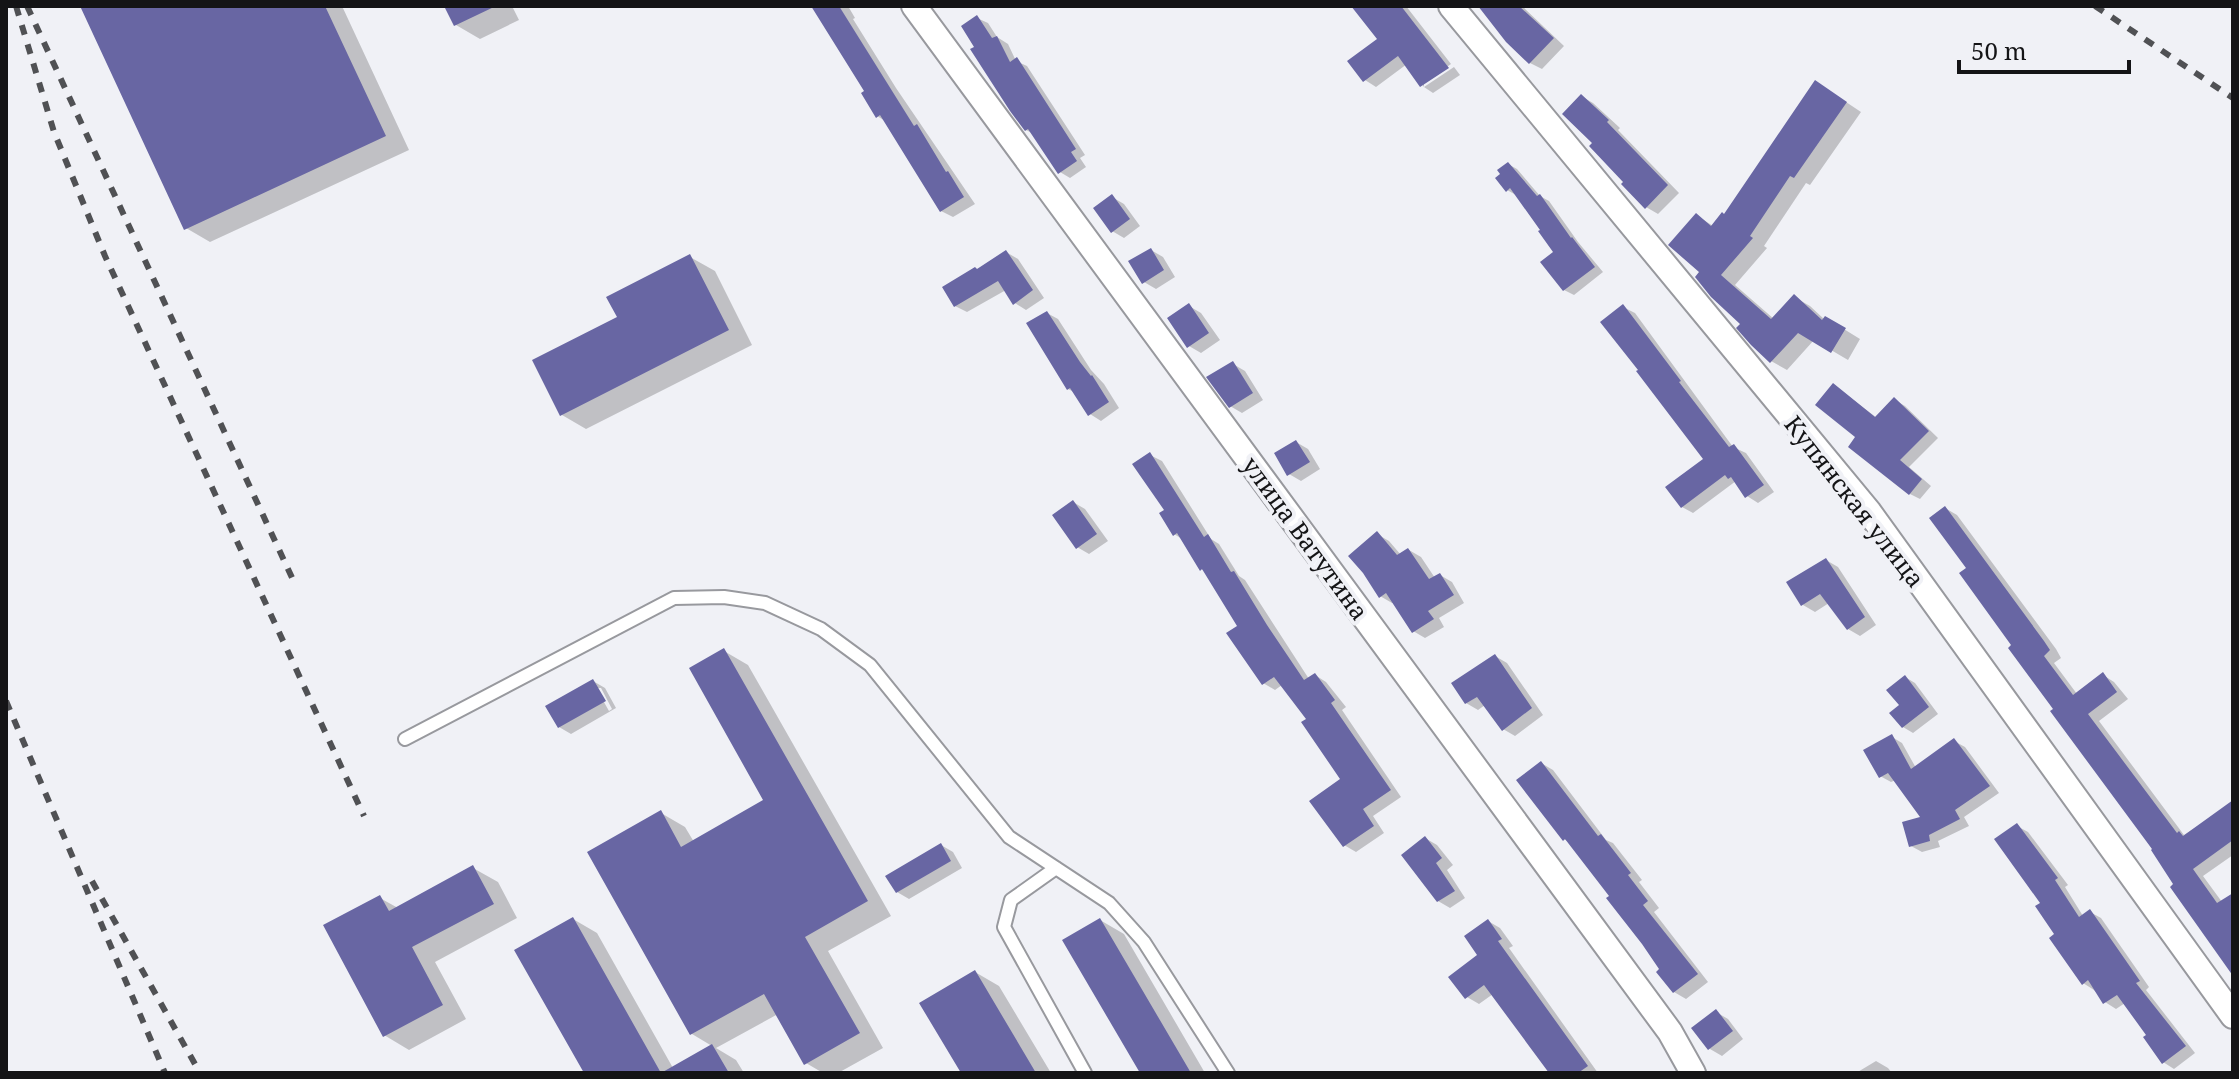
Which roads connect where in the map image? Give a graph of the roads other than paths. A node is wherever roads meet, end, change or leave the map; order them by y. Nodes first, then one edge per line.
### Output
1 (914, 6) edge
2 (1451, 6) edge
3 (405, 739) dead end
4 (1056, 868) junction
5 (2233, 1016) edge
6 (1085, 1073) edge
7 (1228, 1073) edge
8 (1693, 1073) edge

1 - 8 street, улица Ватутина
2 - 5 street, Купянская улица
3 - 4 lane
4 - 6 lane
4 - 7 lane

